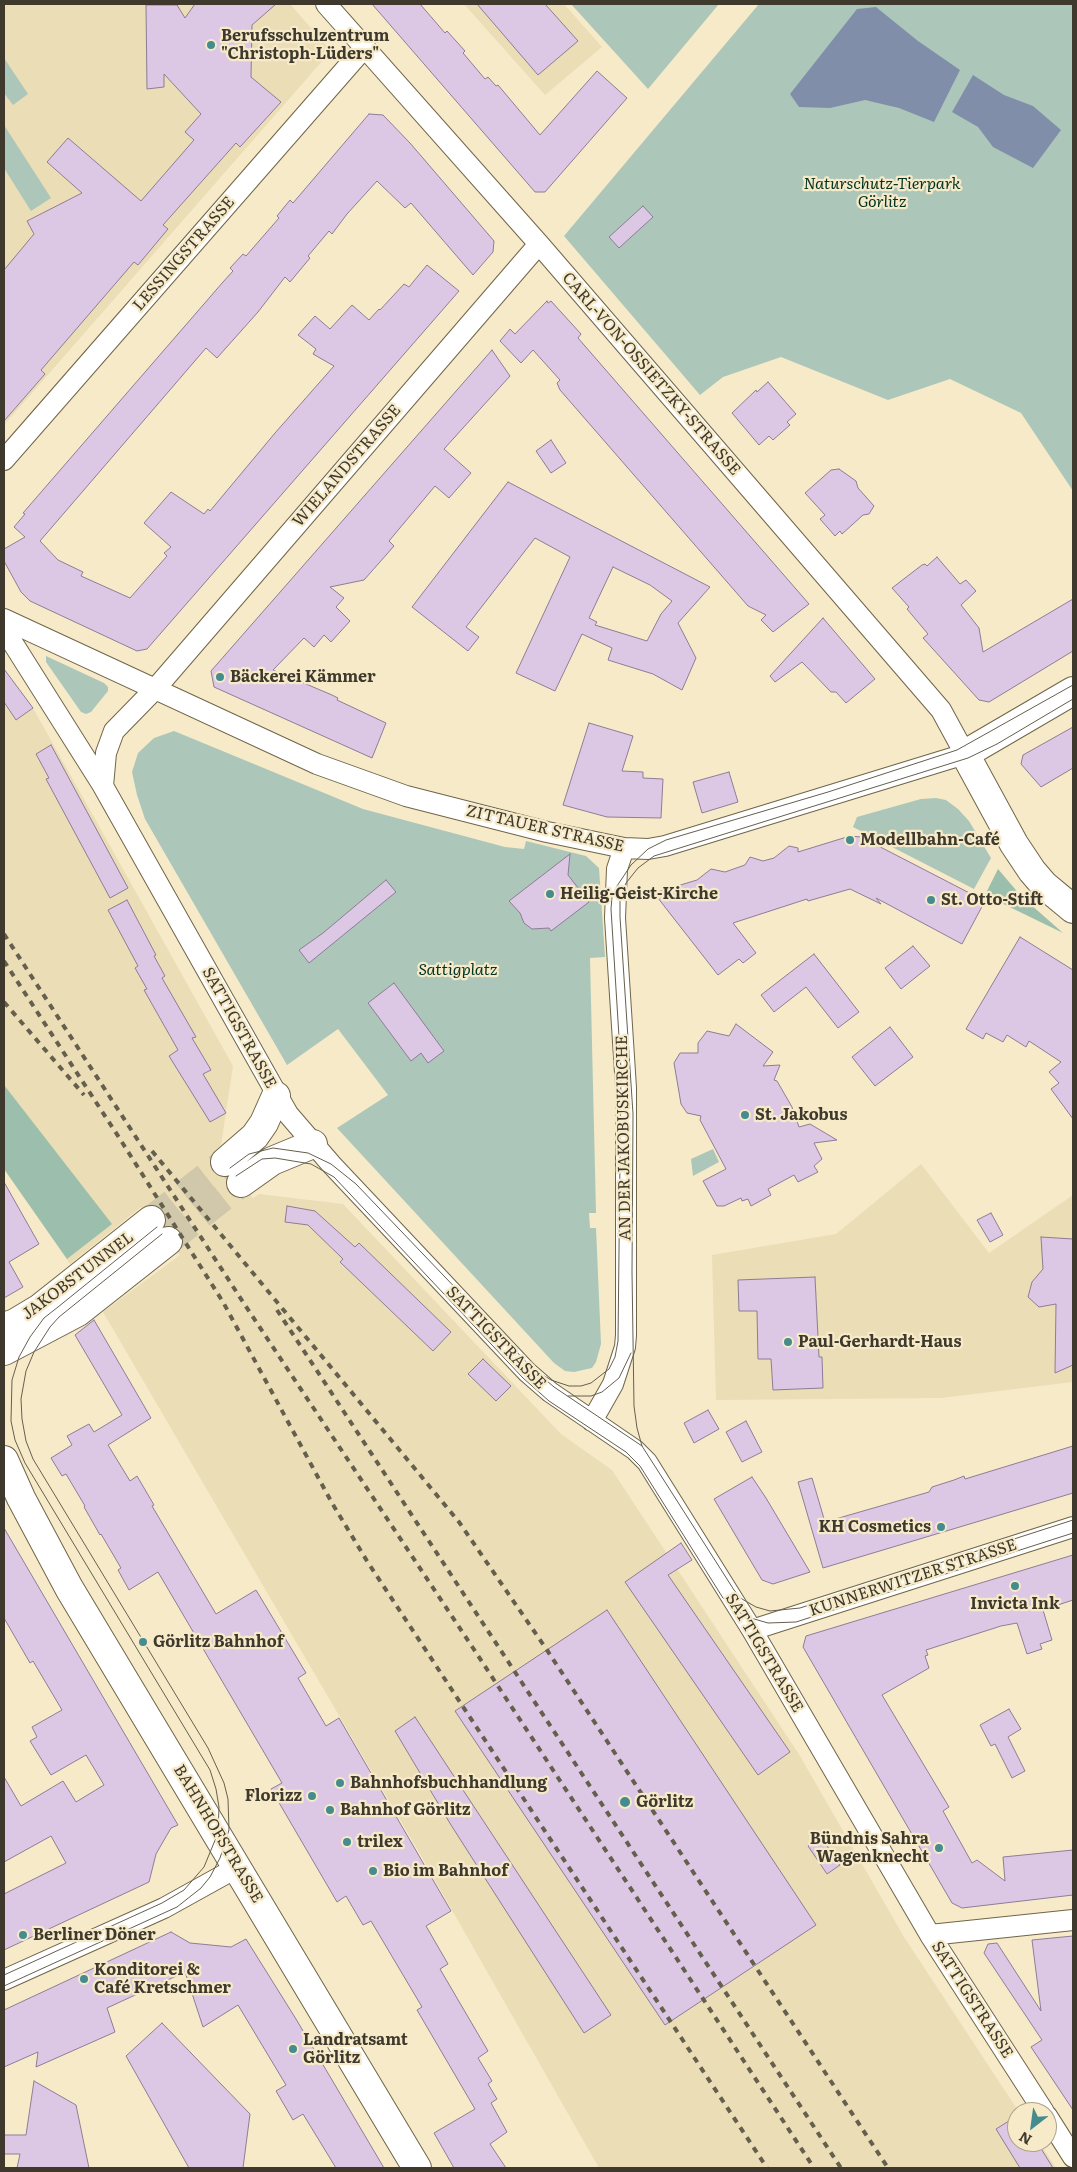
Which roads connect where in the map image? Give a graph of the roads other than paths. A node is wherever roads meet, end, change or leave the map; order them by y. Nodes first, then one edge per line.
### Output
1 (326, 4) edge
2 (364, 48) junction
3 (539, 244) junction
4 (4, 460) edge
5 (4, 619) edge
6 (4, 629) edge
7 (156, 688) junction
8 (1073, 691) edge
9 (965, 754) junction
10 (103, 786) junction
11 (624, 848) junction
12 (1073, 909) edge
13 (276, 1096) junction
14 (313, 1144) junction
15 (225, 1162) tunnel mouth
16 (241, 1183) tunnel mouth
17 (151, 1220) tunnel mouth
18 (168, 1242) tunnel mouth
19 (4, 1328) edge
20 (4, 1351) edge
21 (592, 1421) junction
22 (4, 1460) edge
23 (4, 1474) edge
24 (21, 1498) junction
25 (1073, 1527) edge
26 (752, 1630) junction
27 (230, 1872) junction
28 (1073, 1920) edge
29 (930, 1935) junction
30 (4, 1980) edge
31 (1038, 2102) edge
32 (1057, 2132) edge
33 (1073, 2157) edge
34 (417, 2168) edge

1 - 2 street, CARL-VON-OSSIETZKY-STRASSE
2 - 3 street, CARL-VON-OSSIETZKY-STRASSE
2 - 4 street, LESSINGSTRASSE
3 - 7 street, WIELANDSTRASSE
3 - 9 street, CARL-VON-OSSIETZKY-STRASSE
5 - 7 street
6 - 10 street, SATTIGSTRASSE
7 - 10 street
7 - 11 street, ZITTAUER STRASSE
8 - 9 main road, ZITTAUER STRASSE
9 - 11 street, ZITTAUER STRASSE
9 - 12 main road
10 - 13 street, SATTIGSTRASSE
11 - 21 street, AN DER JAKOBUSKIRCHE
13 - 14 street, SATTIGSTRASSE
13 - 15 main road
14 - 16 main road
14 - 21 street, SATTIGSTRASSE
17 - 19 main road, JAKOBSTUNNEL
18 - 20 main road, JAKOBSTUNNEL
21 - 26 street, SATTIGSTRASSE
22 - 24 main road, BAHNHOFSTRASSE
23 - 24 main road, BAHNHOFSTRASSE
24 - 27 main road, BAHNHOFSTRASSE
25 - 26 street, KUNNERWITZER STRASSE
26 - 29 street, SATTIGSTRASSE
27 - 30 street
27 - 34 main road, BAHNHOFSTRASSE
28 - 29 street
29 - 31 street, SATTIGSTRASSE
32 - 33 street

